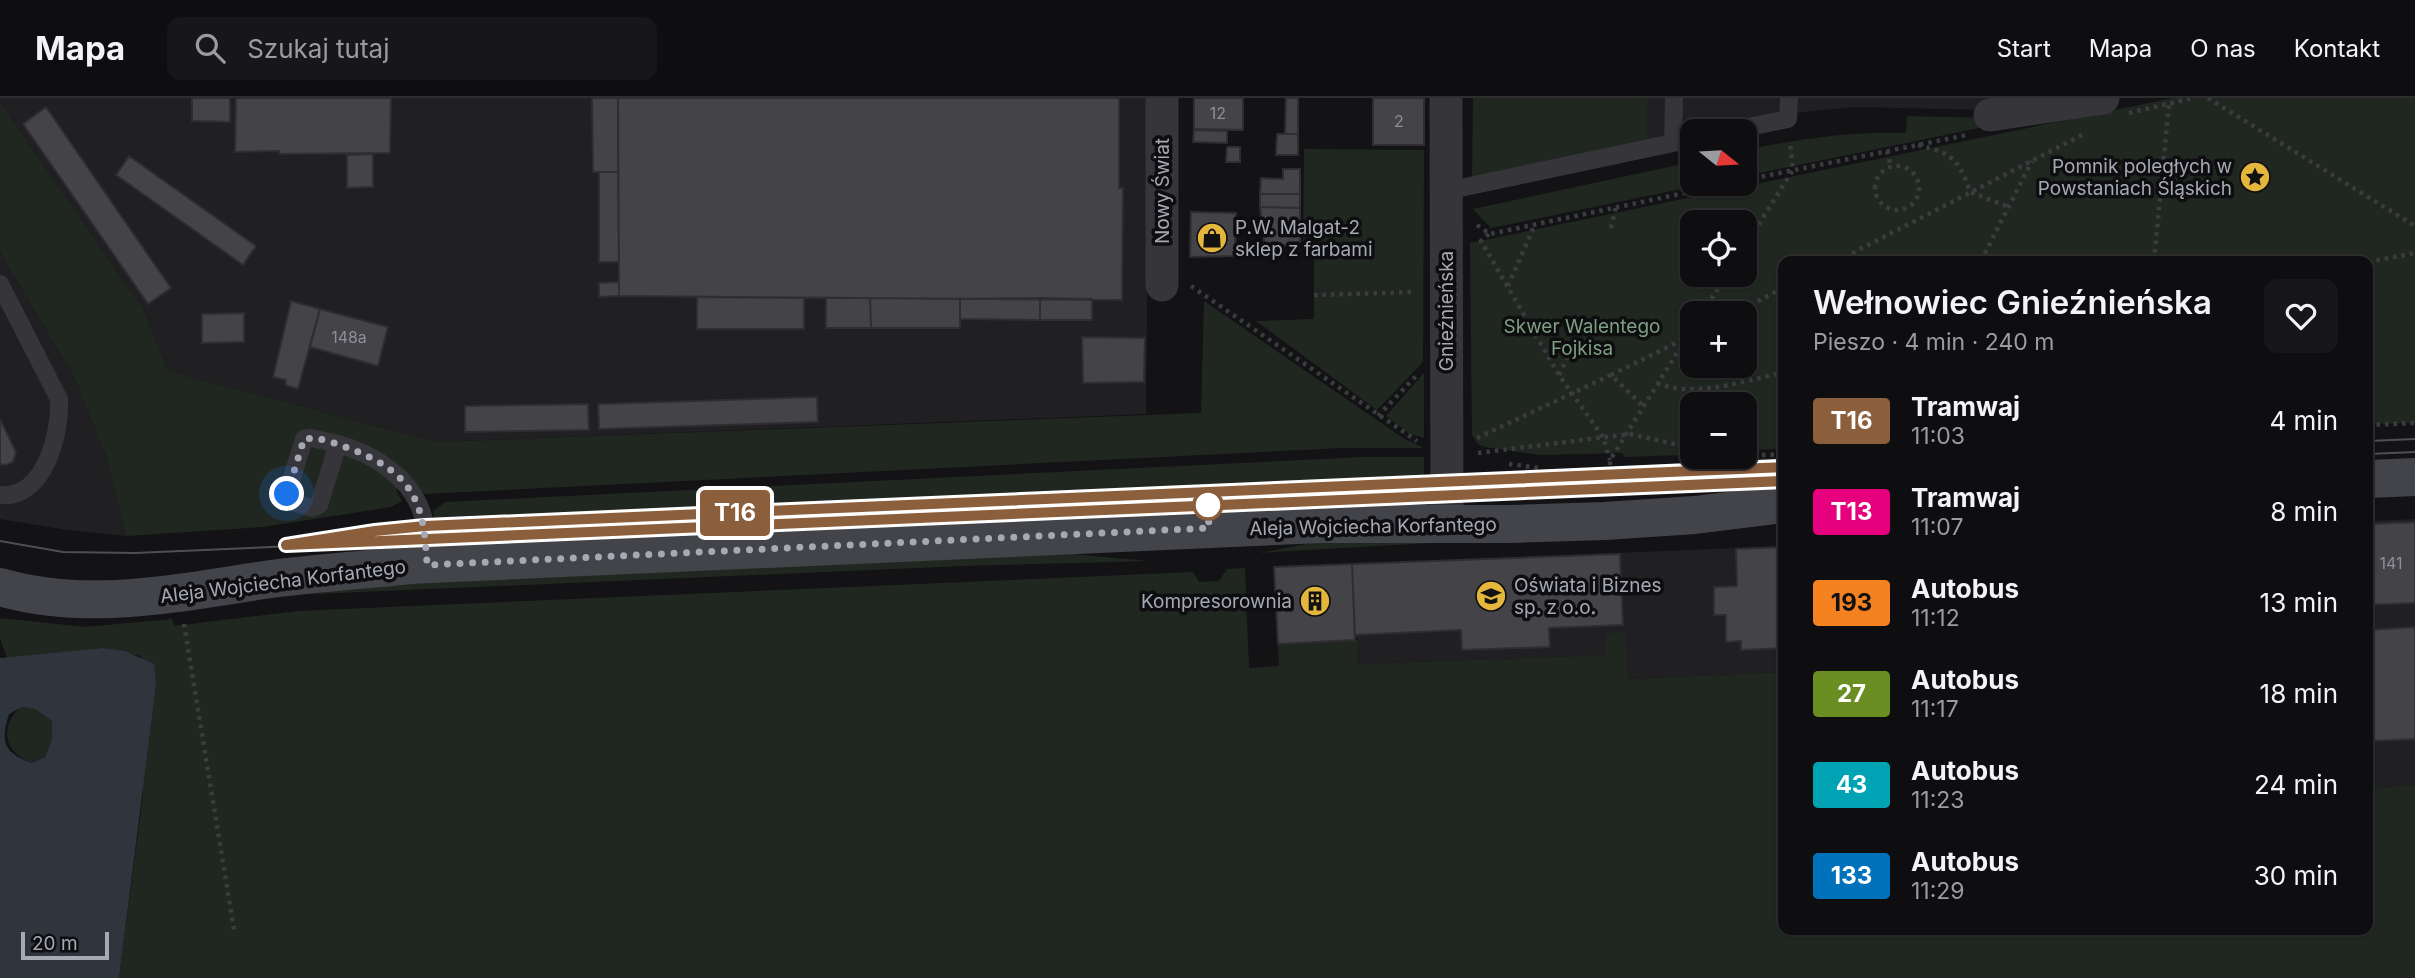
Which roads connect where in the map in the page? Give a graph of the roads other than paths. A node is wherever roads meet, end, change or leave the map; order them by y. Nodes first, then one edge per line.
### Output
1 (1162, 98) edge
2 (1446, 98) edge
3 (1674, 98) edge
4 (1789, 98) edge
5 (2112, 106) edge
6 (1983, 116) edge
7 (1757, 125) edge
8 (1680, 142) edge
9 (1673, 143) junction
10 (1446, 191) junction
11 (0, 284) edge
12 (1162, 285) road end
13 (338, 444) dead end
14 (2415, 477) edge
15 (2373, 479) edge
16 (0, 495) edge
17 (1778, 505) edge
18 (1447, 525) junction
19 (427, 565) junction
20 (0, 587) edge

1 - 12 street, Nowy Świat
2 - 10 street, Gnieźnieńska
3 - 9 lane
4 - 7 lane
5 - 6 street
8 - 9 lane
9 - 10 lane
10 - 18 street, Gnieźnieńska
11 - 16 lane
13 - 19 lane
14 - 15 main road
17 - 18 main road, Aleja Wojciecha Korfantego
18 - 19 main road, Aleja Wojciecha Korfantego
19 - 20 main road, Aleja Wojciecha Korfantego

